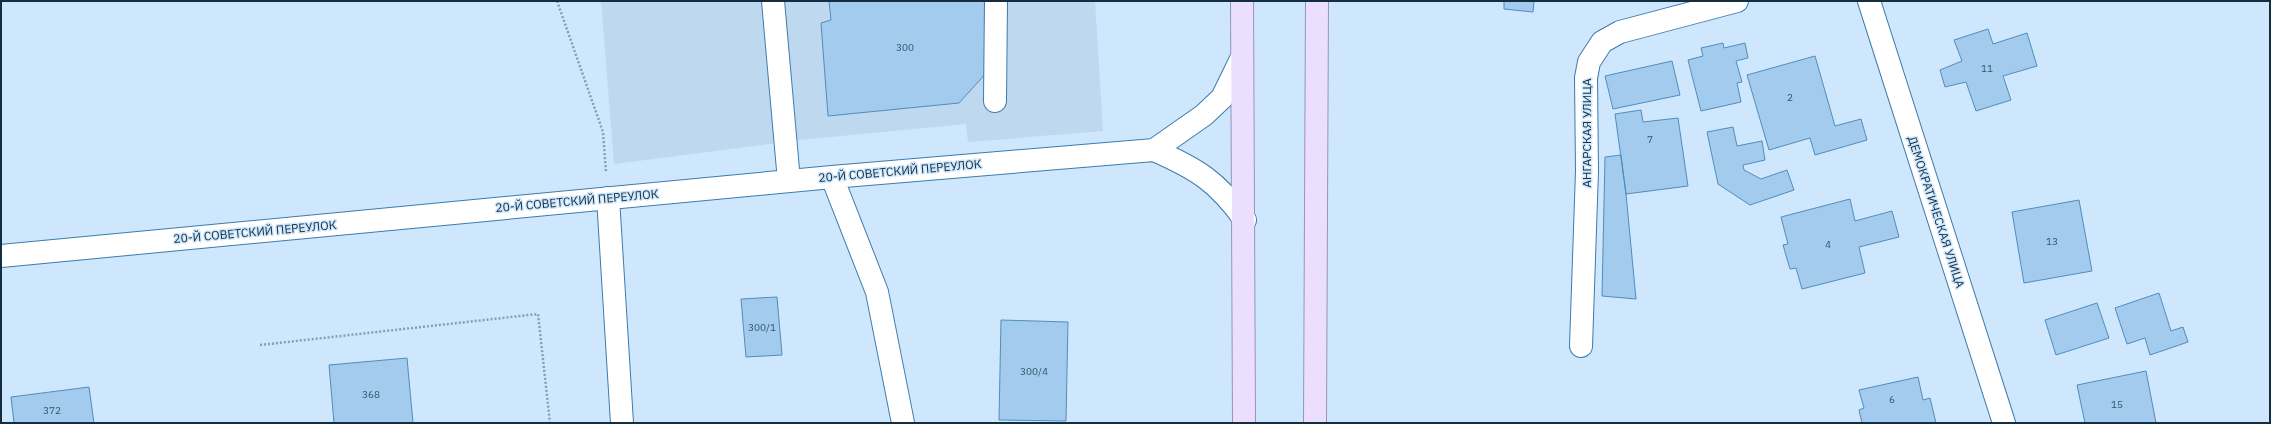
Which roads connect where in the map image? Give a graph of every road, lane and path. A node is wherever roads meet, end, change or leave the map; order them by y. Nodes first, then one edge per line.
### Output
1 (557, 1) edge
2 (774, 1) edge
3 (996, 1) edge
4 (1242, 1) edge
5 (1317, 1) edge
6 (1737, 1) edge
7 (1869, 1) edge
8 (1242, 57) junction
9 (995, 101) dead end
10 (1154, 150) junction
11 (832, 176) junction
12 (789, 181) junction
13 (608, 198) junction
14 (1244, 220) junction
15 (1, 256) edge
16 (260, 345) dead end
17 (1581, 346) dead end
18 (550, 423) edge
19 (622, 423) edge
20 (903, 423) edge
21 (1244, 423) edge
22 (1315, 423) edge
23 (2004, 423) edge

1 - 13 path
2 - 12 street
3 - 9 street
4 - 8 main road
5 - 22 main road
6 - 17 street, АНГАРСКАЯ УЛИЦА
7 - 23 street, ДЕМОКРАТИЧЕСКАЯ УЛИЦА
8 - 10 street
8 - 14 main road
10 - 11 street, 20-Й СОВЕТСКИЙ ПЕРЕУЛОК
10 - 14 street
11 - 12 street, 20-Й СОВЕТСКИЙ ПЕРЕУЛОК
11 - 20 street
12 - 13 street, 20-Й СОВЕТСКИЙ ПЕРЕУЛОК
13 - 15 street, 20-Й СОВЕТСКИЙ ПЕРЕУЛОК
13 - 19 street
14 - 21 main road
16 - 18 path

